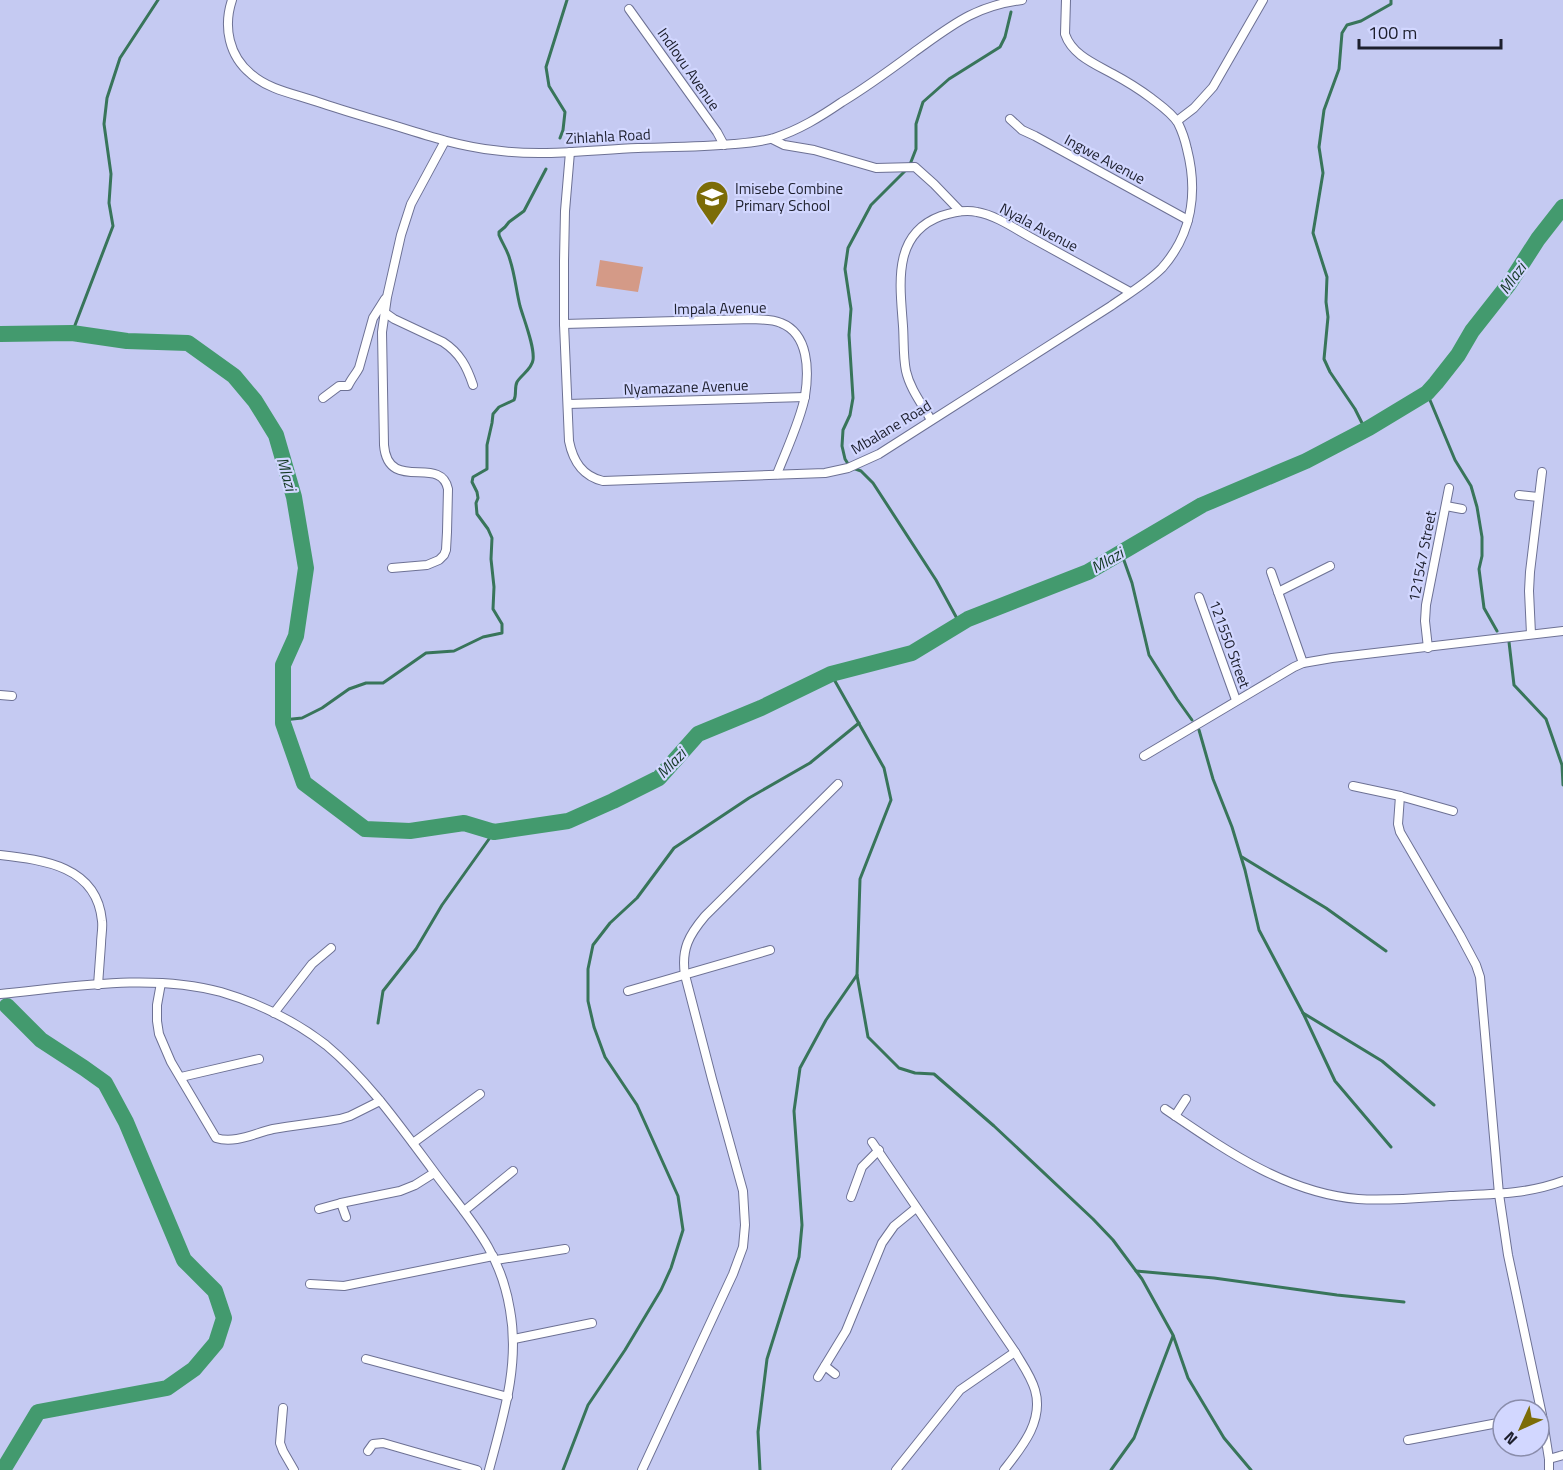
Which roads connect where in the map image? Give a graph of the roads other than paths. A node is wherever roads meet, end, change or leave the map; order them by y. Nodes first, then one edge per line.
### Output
1 (231, 0) edge
2 (1022, 0) edge
3 (1066, 0) edge
4 (1263, 0) edge
5 (1006, 1) edge
6 (629, 9) dead end
7 (1010, 119) dead end
8 (1177, 121) junction
9 (772, 139) junction
10 (445, 141) junction
11 (724, 145) junction
12 (570, 152) junction
13 (960, 211) junction
14 (1188, 220) junction
15 (1130, 292) junction
16 (387, 297) junction
17 (384, 312) junction
18 (564, 324) junction
19 (472, 385) dead end
20 (805, 397) junction
21 (323, 398) dead end
22 (568, 404) junction
23 (931, 420) junction
24 (1542, 472) dead end
25 (777, 474) junction
26 (1449, 488) dead end
27 (1519, 495) dead end
28 (1538, 497) junction
29 (1446, 506) junction
30 (1462, 509) dead end
31 (1330, 566) dead end
32 (392, 568) dead end
33 (1271, 572) dead end
34 (1278, 592) junction
35 (1199, 597) dead end
36 (1563, 631) edge
37 (1530, 634) junction
38 (1428, 648) junction
39 (1303, 663) junction
40 (0, 695) edge
41 (12, 696) dead end
42 (1236, 700) junction
43 (1144, 756) dead end
44 (838, 784) dead end
45 (1353, 786) dead end
46 (1400, 796) junction
47 (1454, 811) dead end
48 (0, 855) edge
49 (331, 948) dead end
50 (770, 950) dead end
51 (685, 975) junction
52 (161, 983) junction
53 (98, 985) junction
54 (628, 991) dead end
55 (0, 994) edge
56 (274, 1013) junction
57 (259, 1059) dead end
58 (181, 1077) junction
59 (480, 1094) dead end
60 (1186, 1099) dead end
61 (380, 1101) junction
62 (1166, 1109) dead end
63 (1175, 1116) junction
64 (872, 1142) dead end
65 (413, 1143) junction
66 (879, 1150) junction
67 (513, 1171) dead end
68 (434, 1173) junction
69 (1563, 1181) edge
70 (1499, 1194) junction
71 (850, 1197) dead end
72 (341, 1203) junction
73 (916, 1208) junction
74 (319, 1209) dead end
75 (464, 1211) junction
76 (346, 1217) dead end
77 (565, 1249) dead end
78 (494, 1258) junction
79 (310, 1284) dead end
80 (592, 1323) dead end
81 (514, 1339) junction
82 (1015, 1352) junction
83 (366, 1359) dead end
84 (825, 1366) junction
85 (835, 1374) dead end
86 (818, 1377) dead end
87 (508, 1397) junction
88 (1537, 1398) edge
89 (283, 1408) dead end
90 (1491, 1424) edge
91 (1408, 1440) dead end
92 (368, 1451) dead end
93 (1549, 1458) edge
94 (294, 1470) edge
95 (477, 1470) edge
96 (489, 1470) edge
97 (642, 1470) edge
98 (896, 1470) edge
99 (1004, 1470) edge
100 (1549, 1470) edge

1 - 10 street, Zihlahla Road
2 - 5 street, Zihlahla Road
3 - 8 street, Mbalane Road
4 - 8 street
5 - 9 street, Zihlahla Road
6 - 11 street, Indlovu Avenue
7 - 14 street, Ingwe Avenue
8 - 14 street, Mbalane Road
9 - 11 street, Zihlahla Road
9 - 13 street
10 - 12 street, Zihlahla Road
10 - 16 street
11 - 12 street, Zihlahla Road
12 - 18 street, Mbalane Road
13 - 15 street, Nyala Avenue
13 - 23 street, Nyala Avenue
14 - 15 street, Mbalane Road
15 - 23 street, Mbalane Road
16 - 17 street
16 - 21 street
17 - 19 street
17 - 32 street
18 - 20 street, Impala Avenue
18 - 22 street, Mbalane Road
20 - 22 street, Nyamazane Avenue
20 - 25 street, Impala Avenue
22 - 25 street, Mbalane Road
23 - 25 street, Mbalane Road
24 - 28 street
26 - 29 street, 121547 Street
27 - 28 street
28 - 37 street
29 - 30 street, 121547 Street
29 - 38 street, 121547 Street
31 - 34 street
33 - 34 street
34 - 39 street
35 - 42 street, 121550 Street
36 - 37 street
37 - 38 street
38 - 39 street
39 - 42 street
40 - 41 street
42 - 43 street
44 - 51 street
45 - 46 street
46 - 47 street
46 - 70 street
48 - 53 street
49 - 56 street
50 - 51 street
51 - 54 street
51 - 97 street
52 - 53 street
52 - 56 street
52 - 58 street
53 - 55 street
56 - 61 street
57 - 58 street
58 - 61 street
59 - 65 street
60 - 63 street
61 - 65 street
62 - 63 street
63 - 70 street
64 - 66 street
65 - 68 street
66 - 71 street
66 - 73 street
67 - 75 street
68 - 72 street
68 - 75 street
69 - 70 street
70 - 88 street
72 - 74 street
72 - 76 street
73 - 82 street
73 - 84 street
75 - 78 street
77 - 78 street
78 - 79 street
78 - 81 street
80 - 81 street
81 - 87 street
82 - 98 street
82 - 99 street
83 - 87 street
84 - 85 street
84 - 86 street
87 - 96 street
89 - 94 street
90 - 91 street
92 - 95 street
93 - 100 street

